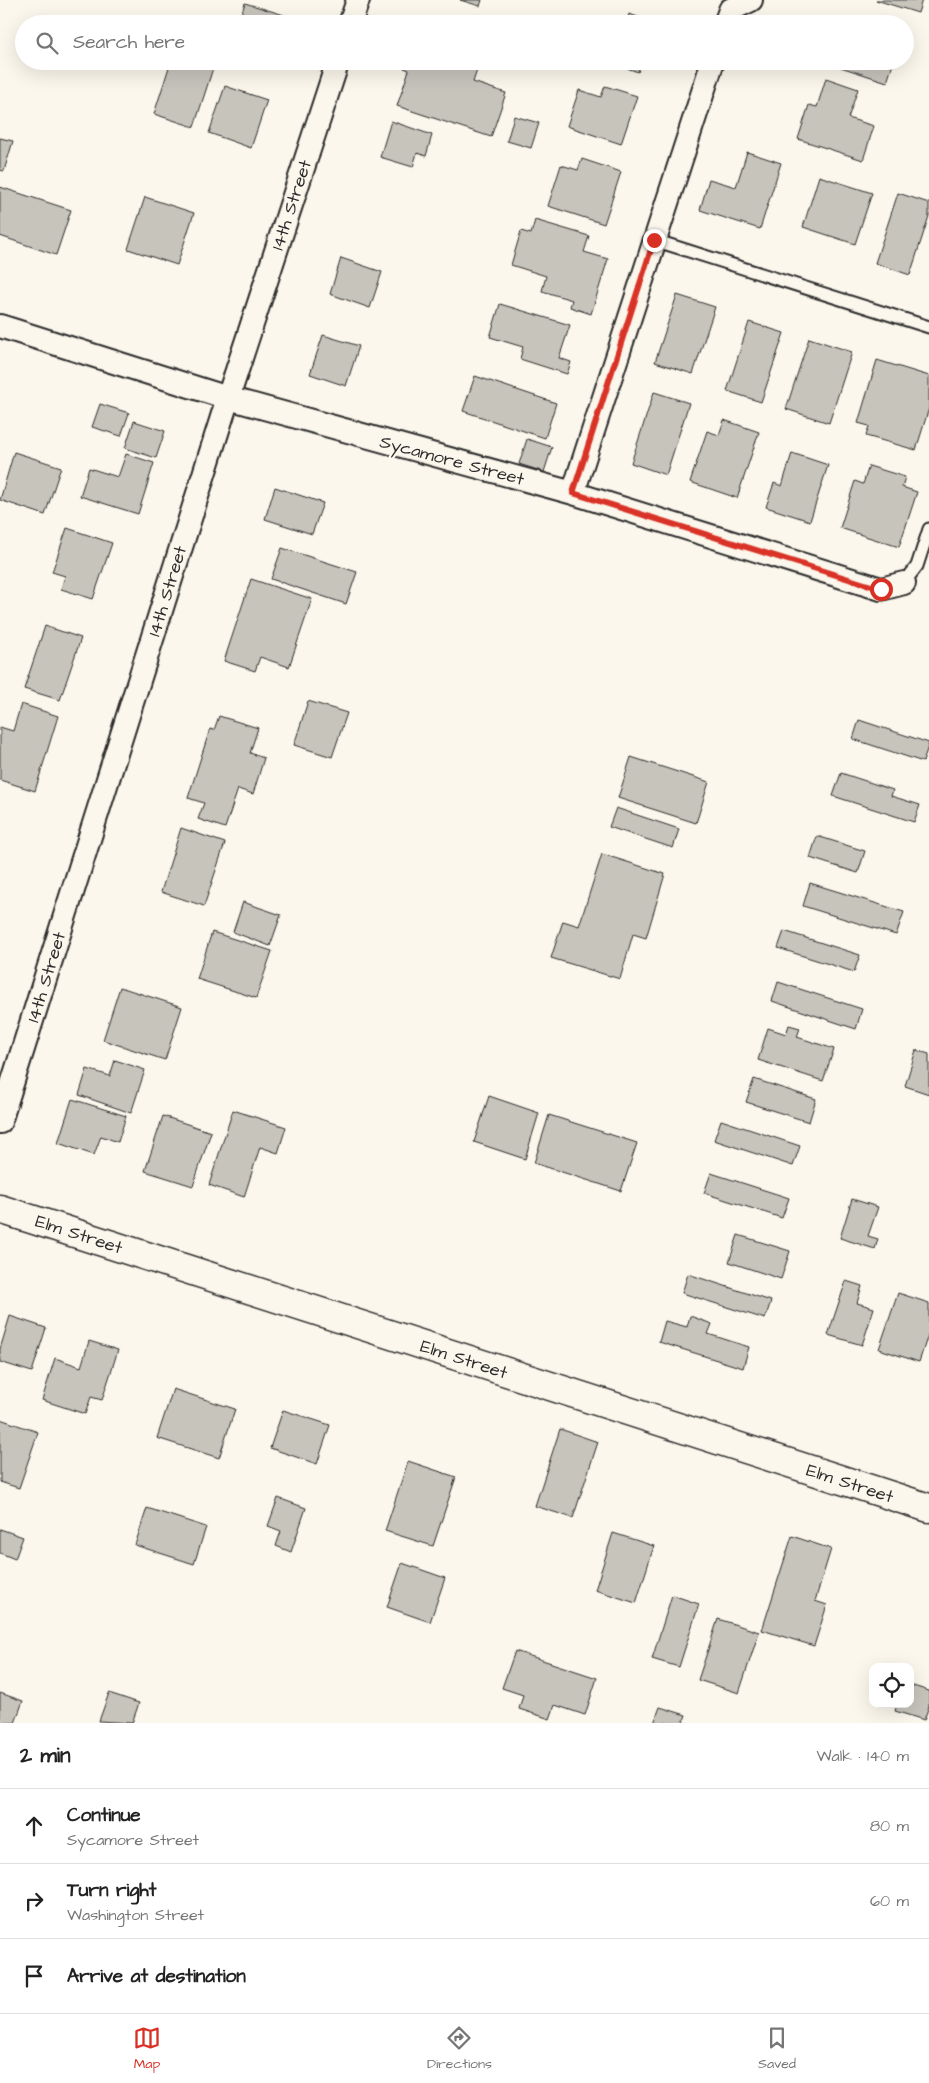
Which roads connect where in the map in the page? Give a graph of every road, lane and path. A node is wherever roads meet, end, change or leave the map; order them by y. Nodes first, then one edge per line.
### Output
1 (358, 0) edge
2 (751, 0) edge
3 (353, 15) edge
4 (728, 15) edge
5 (335, 70) edge
6 (710, 70) edge
7 (654, 240) junction
8 (0, 326) edge
9 (929, 327) edge
10 (228, 398) junction
11 (573, 493) junction
12 (929, 529) edge
13 (904, 583) joint
14 (0, 1122) edge
15 (0, 1209) edge
16 (929, 1508) edge

1 - 3 street
2 - 4 street
5 - 10 street, 14th Street
6 - 7 street
7 - 9 lane
7 - 11 street
8 - 10 street, Sycamore Street
10 - 11 street, Sycamore Street
10 - 14 street, 14th Street
11 - 13 street, Sycamore Street
12 - 13 lane
15 - 16 main road, Elm Street

